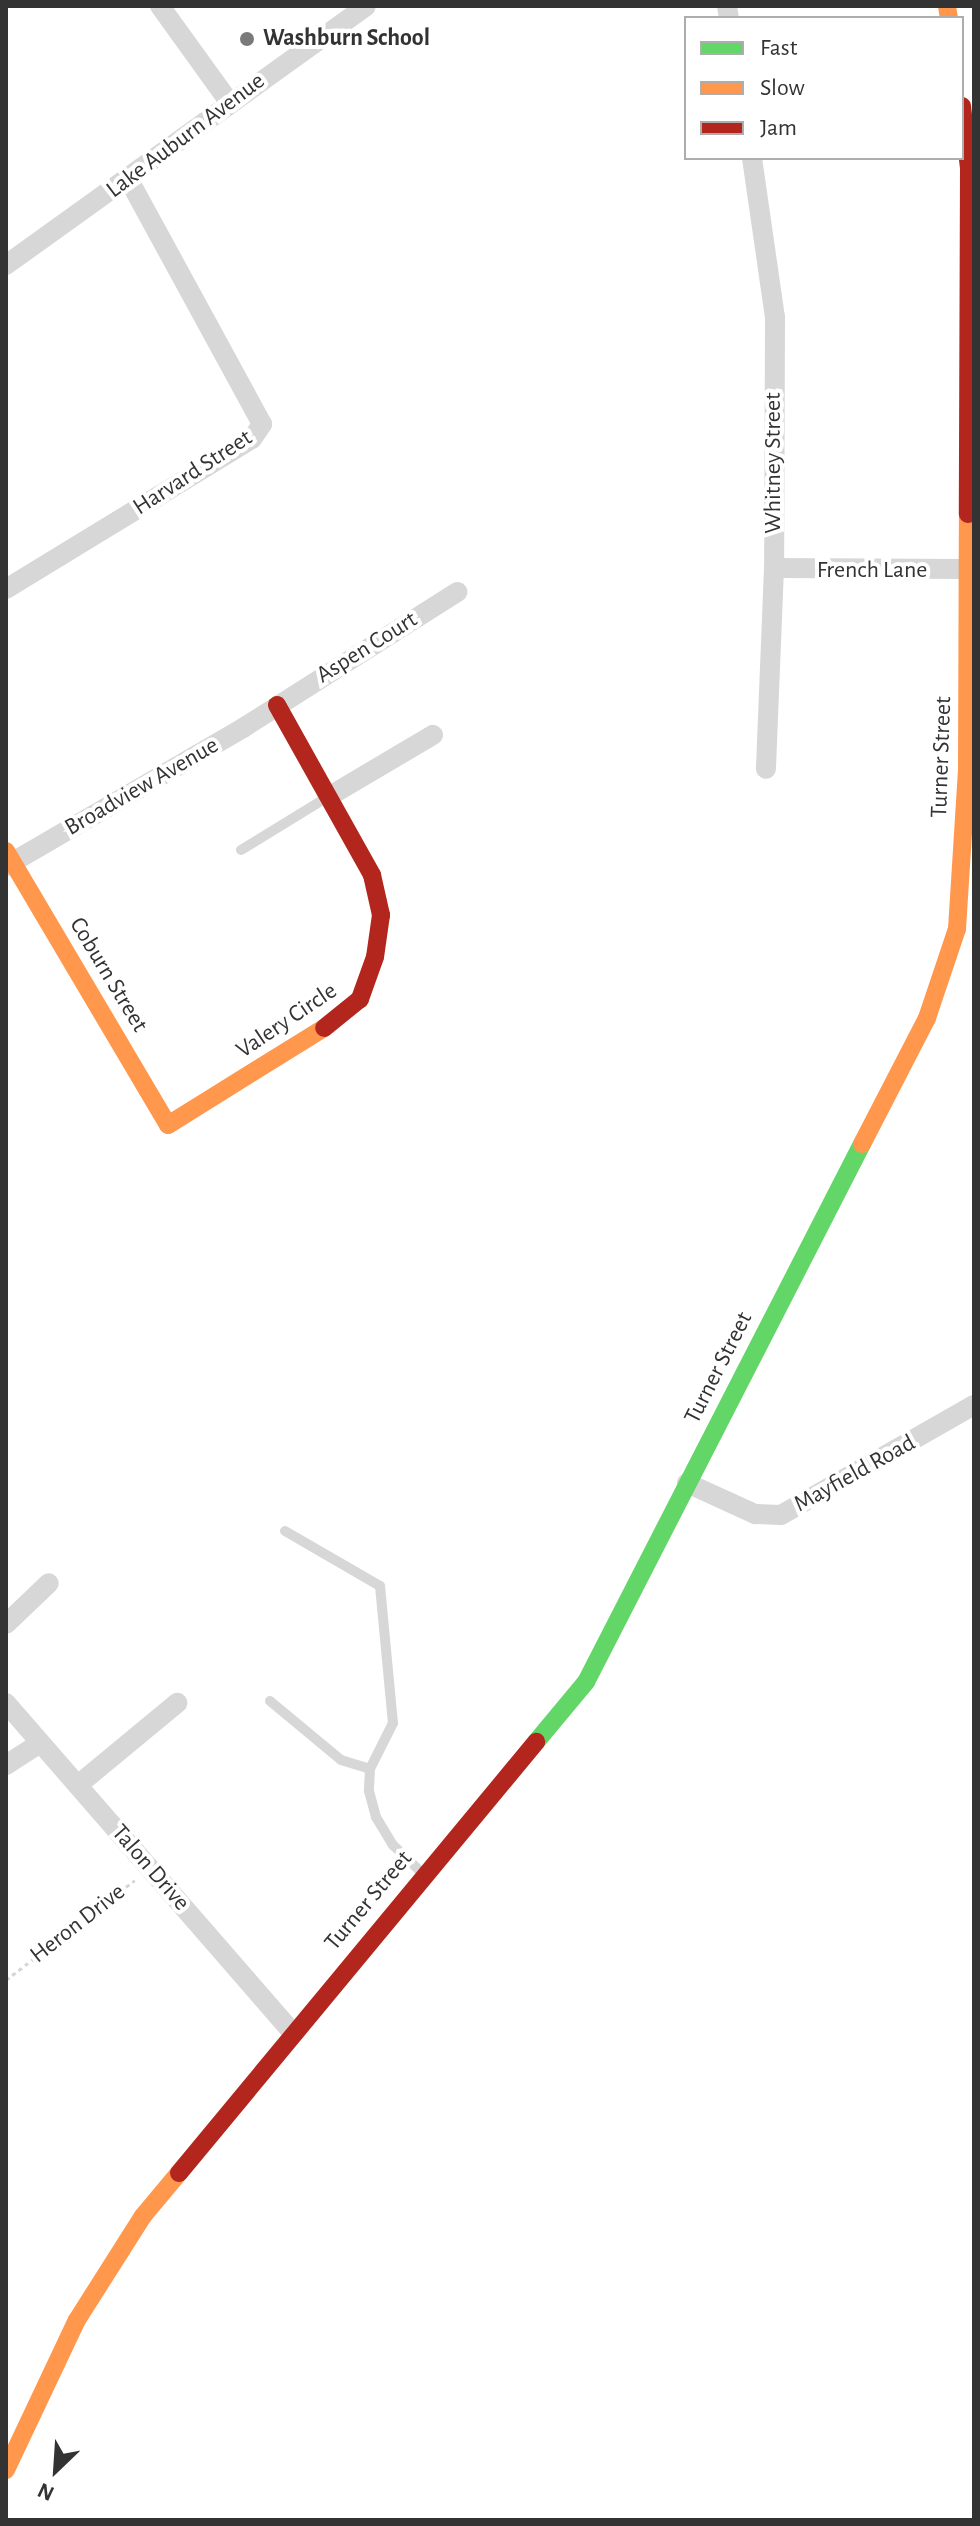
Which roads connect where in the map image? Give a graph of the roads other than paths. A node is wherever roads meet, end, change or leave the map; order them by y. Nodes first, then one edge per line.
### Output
1 (160, 6) edge
2 (366, 6) edge
3 (230, 103) junction
4 (964, 131) edge
5 (752, 160) edge
6 (129, 180) junction
7 (971, 219) edge
8 (6, 265) edge
9 (774, 568) junction
10 (969, 569) junction
11 (6, 589) edge
12 (457, 592) dead end
13 (277, 705) junction
14 (433, 735) dead end
15 (766, 769) dead end
16 (328, 797) junction
17 (241, 850) dead end
18 (8, 860) edge
19 (168, 1125) joint
20 (974, 1405) edge
21 (687, 1483) junction
22 (285, 1531) dead end
23 (49, 1583) dead end
24 (6, 1624) edge
25 (270, 1701) dead end
26 (6, 1703) edge
27 (177, 1703) dead end
28 (40, 1743) junction
29 (6, 1765) edge
30 (370, 1769) junction
31 (78, 1785) junction
32 (423, 1874) junction
33 (293, 2033) junction
34 (6, 2470) edge

1 - 3 street
2 - 3 street, Lake Auburn Avenue
3 - 6 street, Lake Auburn Avenue
4 - 7 main road, Turner Street
5 - 9 street, Whitney Street
6 - 8 street, Lake Auburn Avenue
6 - 11 street, Harvard Street
7 - 10 main road, Turner Street
9 - 10 street, French Lane
9 - 15 street, Whitney Street
10 - 21 main road, Turner Street
12 - 13 street, Aspen Court
13 - 16 main road, Valery Circle
13 - 18 street, Broadview Avenue
14 - 16 street
16 - 17 lane
16 - 19 main road, Valery Circle
18 - 19 main road, Coburn Street
20 - 21 street, Mayfield Road
21 - 32 main road, Turner Street
22 - 30 lane
23 - 24 street
25 - 30 lane
26 - 28 street, Talon Drive
27 - 31 street
28 - 29 street
28 - 31 street, Talon Drive
30 - 32 lane
31 - 33 street, Talon Drive
32 - 33 main road, Turner Street
33 - 34 main road, Turner Street

